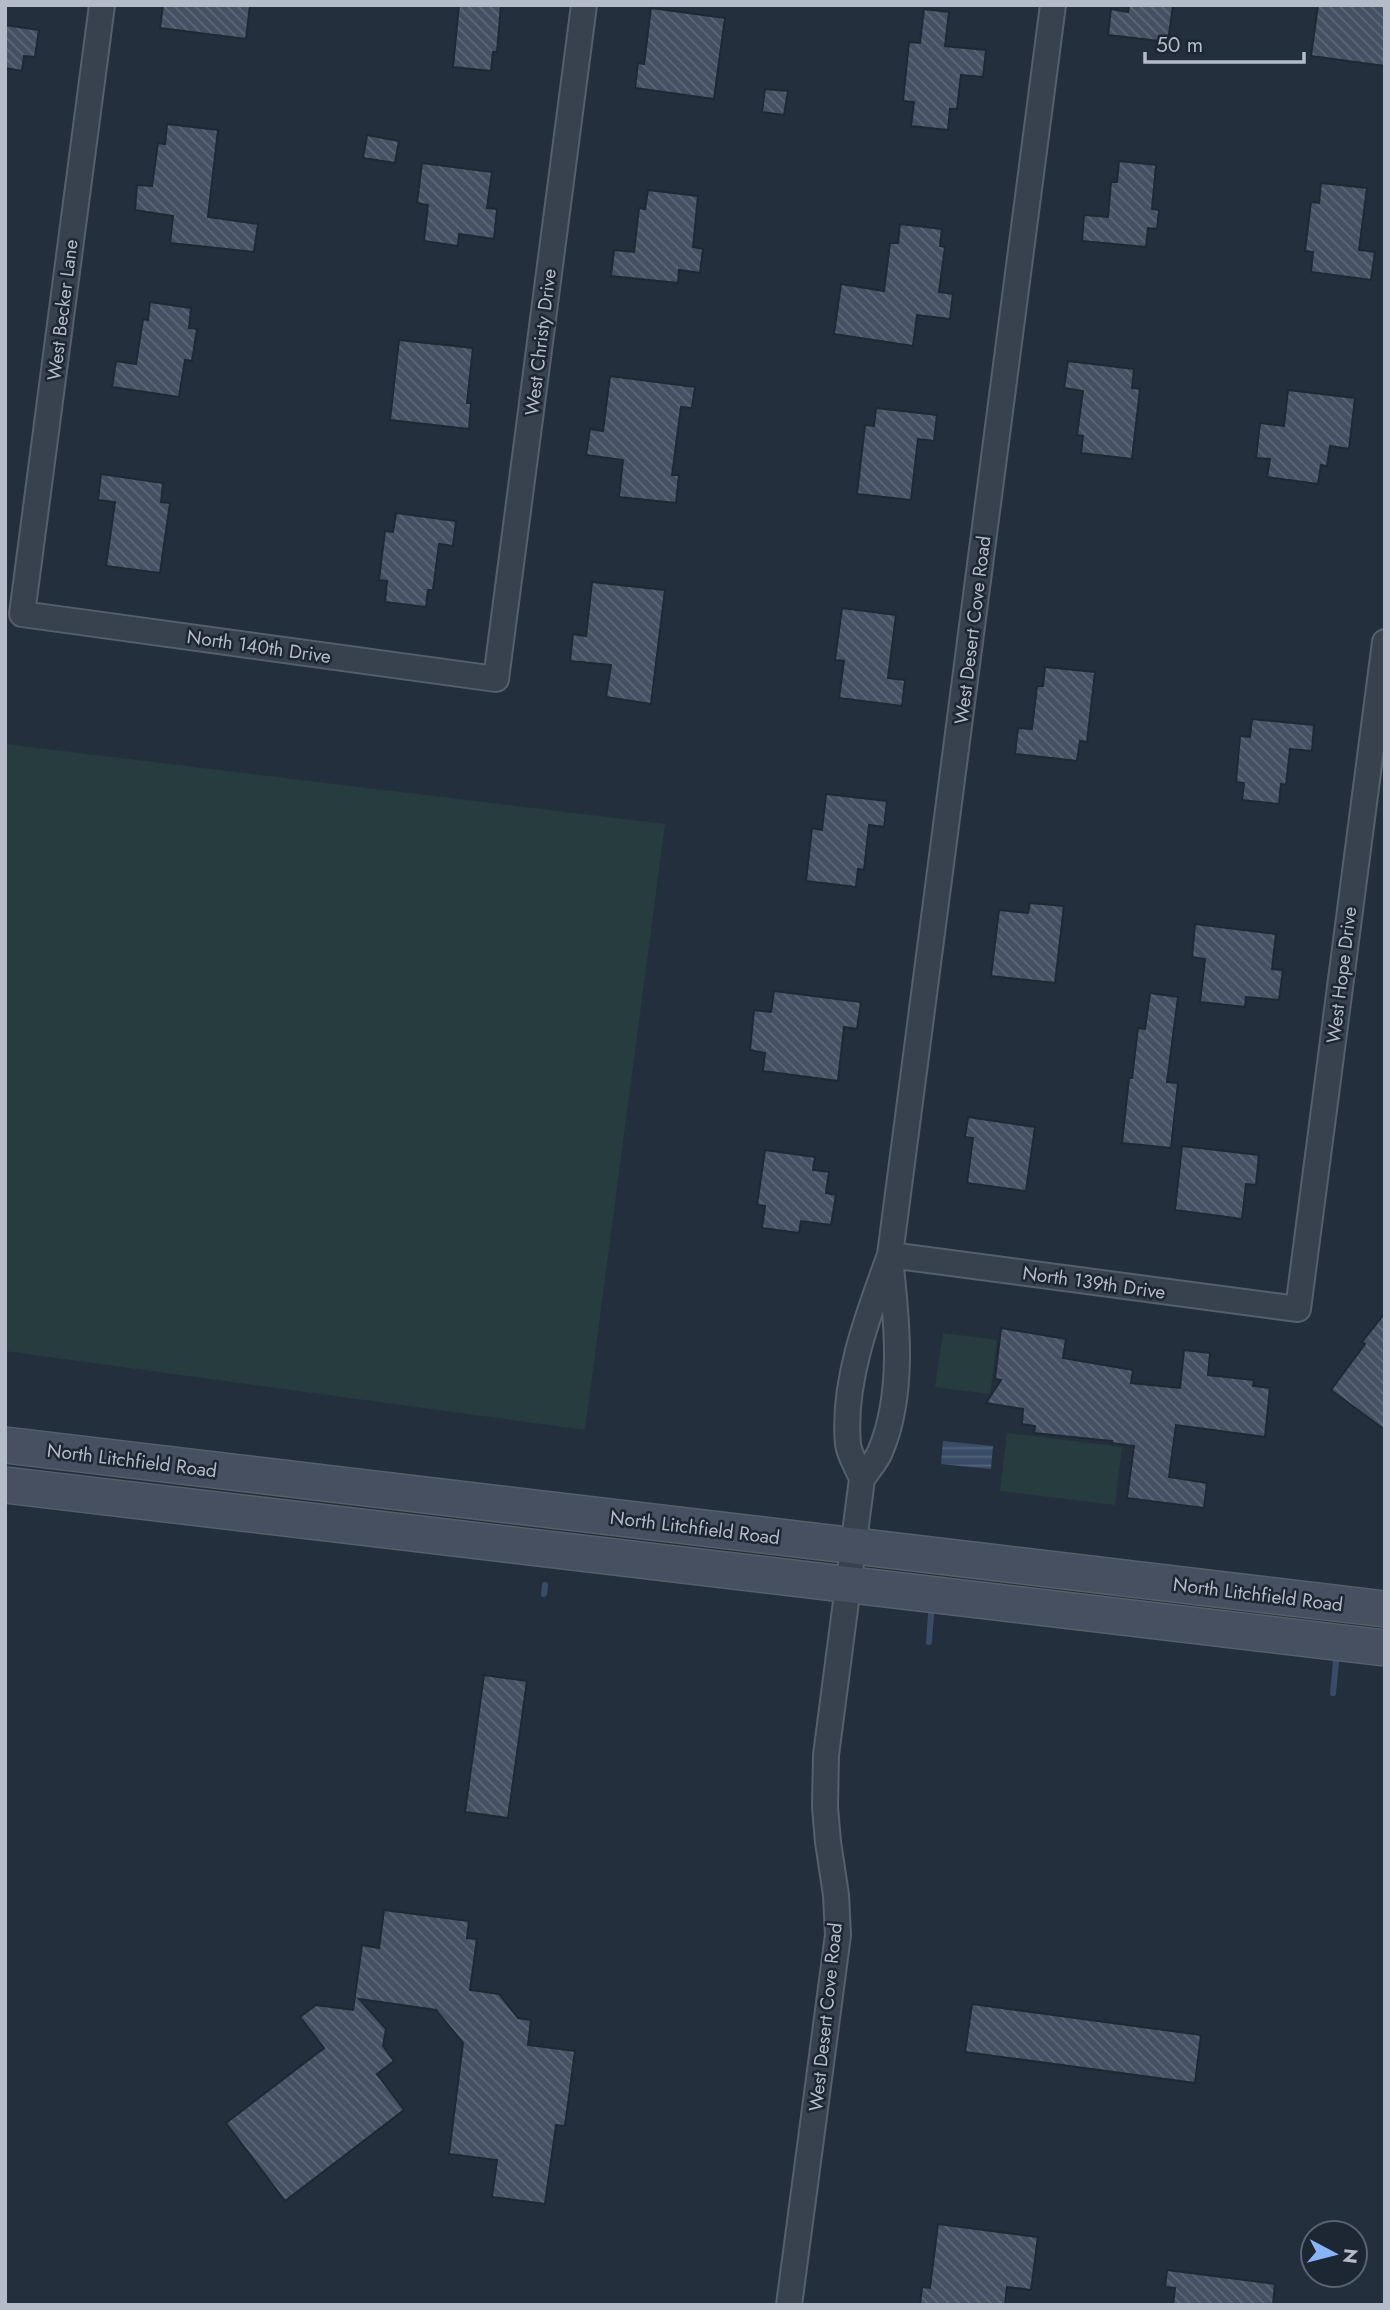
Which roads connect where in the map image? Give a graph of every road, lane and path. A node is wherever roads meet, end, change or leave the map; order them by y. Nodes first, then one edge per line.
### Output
1 (102, 5) edge
2 (584, 5) edge
3 (1053, 5) edge
4 (22, 614) joint
5 (1385, 642) edge
6 (496, 679) joint
7 (890, 1255) junction
8 (1298, 1309) joint
9 (5, 1445) edge
10 (862, 1479) junction
11 (5, 1485) edge
12 (526, 1506) junction
13 (403, 1533) junction
14 (853, 1546) junction
15 (848, 1585) junction
16 (1385, 1609) edge
17 (1385, 1648) edge
18 (789, 2305) edge

1 - 4 street, West Becker Lane
2 - 6 street, West Christy Drive
3 - 7 street, West Desert Cove Road
4 - 6 street, North 140th Drive
5 - 8 street, West Hope Drive
7 - 8 street, North 139th Drive
7 - 10 street, West Desert Cove Road
7 - 10 street, West Desert Cove Road
9 - 12 main road, North Litchfield Road
10 - 14 street, West Desert Cove Road
11 - 13 main road, North Litchfield Road
12 - 13 main road
12 - 14 main road, North Litchfield Road
13 - 15 main road, North Litchfield Road
14 - 15 street, West Desert Cove Road
14 - 16 main road, North Litchfield Road
15 - 17 main road, North Litchfield Road
15 - 18 street, West Desert Cove Road

